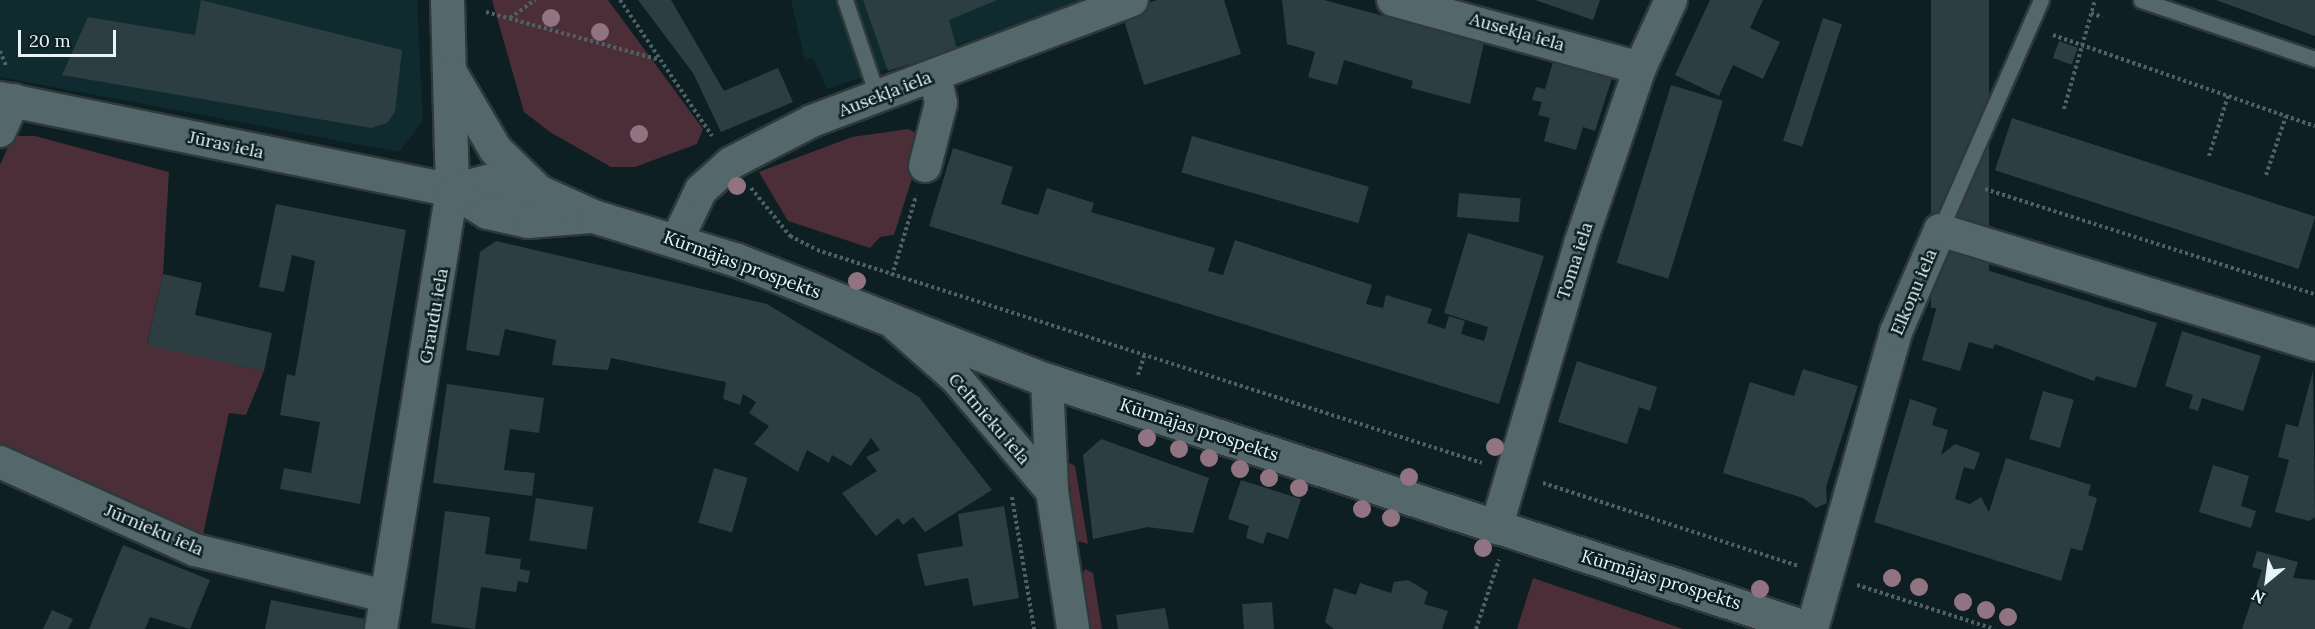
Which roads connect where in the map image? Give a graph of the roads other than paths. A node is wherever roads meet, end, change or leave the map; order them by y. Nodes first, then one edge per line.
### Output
1 (447, 0) edge
2 (845, 0) edge
3 (1132, 0) edge
4 (1393, 0) edge
5 (1671, 0) edge
6 (2041, 0) edge
7 (2141, 0) edge
8 (2315, 59) edge
9 (1640, 68) junction
10 (451, 74) junction
11 (935, 75) junction
12 (7, 90) edge
13 (878, 98) junction
14 (0, 131) edge
15 (925, 166) road end
16 (452, 190) junction
17 (538, 190) junction
18 (593, 216) junction
19 (1940, 230) junction
20 (677, 240) junction
21 (896, 325) junction
22 (2315, 345) edge
23 (1047, 380) junction
24 (0, 462) edge
25 (1052, 491) junction
26 (1498, 544) junction
27 (385, 596) junction
28 (1772, 623) edge
29 (381, 629) edge
30 (1073, 629) edge
31 (1812, 629) edge

1 - 10 main road, Graudu iela
2 - 13 lane
3 - 11 street, Ausekļa iela
4 - 9 street, Ausekļa iela
5 - 9 street, Toma iela
6 - 19 lane
7 - 8 lane
9 - 26 street, Toma iela
10 - 16 main road, Graudu iela
10 - 17 main road, Kūrmājas prospekts
11 - 13 street, Ausekļa iela
11 - 15 street
12 - 14 street
12 - 16 main road, Jūras iela
13 - 20 street, Ausekļa iela
16 - 17 main road, Kūrmājas prospekts
16 - 18 main road, Kūrmājas prospekts
16 - 27 street, Graudu iela
17 - 18 main road, Kūrmājas prospekts
18 - 20 main road, Kūrmājas prospekts
19 - 22 street, Elkoņu iela
19 - 31 street, Elkoņu iela
20 - 21 main road, Kūrmājas prospekts
21 - 23 main road, Kūrmājas prospekts
21 - 25 street, Celtnieku iela
23 - 25 street, Celtnieku iela
23 - 26 main road, Kūrmājas prospekts
24 - 27 street, Jūrnieku iela
25 - 30 street, Celtnieku iela
26 - 28 main road, Kūrmājas prospekts
27 - 29 street, Graudu iela
28 - 31 main road, Kūrmājas prospekts

